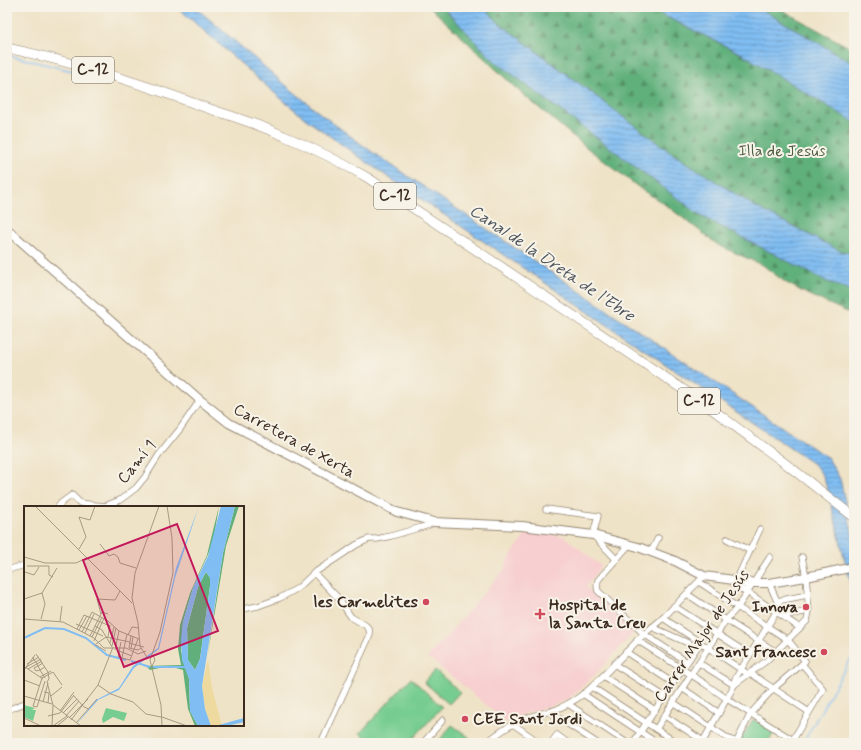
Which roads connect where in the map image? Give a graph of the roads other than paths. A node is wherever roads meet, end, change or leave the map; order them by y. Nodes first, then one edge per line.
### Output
1 (7, 48) edge
2 (7, 229) edge
3 (200, 400) junction
4 (59, 506) edge
5 (105, 506) edge
6 (105, 506) edge
7 (546, 509) dead end
8 (853, 516) edge
9 (434, 522) junction
10 (760, 529) dead end
11 (593, 535) junction
12 (658, 538) dead end
13 (727, 539) dead end
14 (630, 544) junction
15 (749, 550) junction
16 (651, 552) junction
17 (770, 557) dead end
18 (802, 557) dead end
19 (616, 559) junction
20 (24, 564) edge
21 (851, 568) edge
22 (7, 570) edge
23 (314, 574) junction
24 (806, 578) junction
25 (702, 579) junction
26 (735, 582) junction
27 (754, 583) junction
28 (769, 584) junction
29 (747, 592) junction
30 (687, 594) junction
31 (807, 595) junction
32 (777, 601) junction
33 (674, 606) junction
34 (738, 607) junction
35 (244, 609) edge
36 (809, 611) junction
37 (776, 612) junction
38 (783, 616) junction
39 (663, 618) junction
40 (726, 620) junction
41 (768, 626) junction
42 (652, 627) junction
43 (800, 628) junction
44 (644, 634) junction
45 (717, 634) junction
46 (637, 640) junction
47 (788, 640) junction
48 (758, 641) junction
49 (699, 645) junction
50 (708, 648) junction
51 (626, 652) junction
52 (776, 652) junction
53 (750, 655) junction
54 (687, 662) junction
55 (700, 662) junction
56 (614, 664) junction
57 (802, 664) junction
58 (741, 669) junction
59 (682, 670) junction
60 (749, 674) junction
61 (691, 675) junction
62 (603, 676) junction
63 (673, 683) junction
64 (734, 685) junction
65 (592, 687) junction
66 (682, 688) junction
67 (773, 689) junction
68 (583, 694) junction
69 (664, 696) junction
70 (727, 699) junction
71 (24, 703) edge
72 (674, 703) junction
73 (568, 704) junction
74 (7, 710) edge
75 (553, 710) junction
76 (655, 710) junction
77 (809, 712) junction
78 (719, 713) junction
79 (751, 713) junction
80 (665, 716) junction
81 (443, 720) dead end
82 (646, 723) junction
83 (513, 724) junction
84 (711, 727) junction
85 (656, 729) junction
86 (640, 732) junction
87 (792, 741) edge
88 (537, 742) edge
89 (703, 742) edge
90 (738, 742) edge
91 (321, 743) edge
92 (423, 743) edge
93 (486, 743) edge
94 (552, 743) edge
95 (568, 743) edge
96 (597, 743) edge
97 (627, 743) edge
98 (633, 743) edge
99 (657, 743) edge
100 (677, 743) edge

1 - 8 main road, C-12
2 - 3 main road, Carretera de Xerta
3 - 6 street, Camí 1
3 - 9 main road, Carretera de Xerta
4 - 5 street, Camí 1
7 - 11 street
9 - 11 main road, Carretera de Xerta
9 - 23 street
10 - 15 street
11 - 14 main road, Carretera de Xerta
11 - 19 street
12 - 16 street
13 - 15 street
14 - 16 main road, Carretera de Xerta
14 - 19 street
15 - 26 street
16 - 25 main road, Carretera de Xerta
17 - 27 street, Carrer Major de Jesús
18 - 24 street
19 - 44 street
20 - 22 street
21 - 24 main road
23 - 35 street
23 - 91 street
24 - 28 main road
24 - 31 street
25 - 26 main road
25 - 30 street
25 - 34 street
26 - 27 main road
27 - 28 main road
27 - 29 street, Carrer Major de Jesús
28 - 32 street
29 - 34 street, Carrer Major de Jesús
29 - 37 street
30 - 33 street
30 - 40 street
31 - 32 street
31 - 36 street
32 - 37 street
33 - 39 street
33 - 45 street
34 - 40 street, Carrer Major de Jesús
34 - 41 street
36 - 38 street
36 - 43 street
37 - 38 street
37 - 41 street
38 - 43 street
39 - 42 street
39 - 49 street
40 - 45 street, Carrer Major de Jesús
40 - 48 street
41 - 47 street
41 - 48 street
42 - 44 street
42 - 49 street
43 - 47 street
44 - 46 street
44 - 54 street
45 - 50 street, Carrer Major de Jesús
45 - 53 street
46 - 51 street
46 - 59 street
47 - 52 street
47 - 57 street
48 - 52 street
48 - 53 street
49 - 50 street
49 - 54 street
50 - 55 street, Carrer Major de Jesús
50 - 58 street
51 - 56 street
51 - 63 street
52 - 60 street
53 - 58 street
54 - 59 street
55 - 61 street, Carrer Major de Jesús
55 - 64 street
56 - 62 street
56 - 69 street
57 - 67 street
57 - 77 street
58 - 60 street
58 - 64 street
59 - 61 street
59 - 63 street
60 - 64 street
60 - 67 street
61 - 66 street, Carrer Major de Jesús
61 - 70 street
62 - 65 street
62 - 76 street
63 - 69 street
64 - 70 street
65 - 68 street
65 - 82 street
66 - 72 street, Carrer Major de Jesús
66 - 78 street
67 - 77 street
67 - 79 street
68 - 73 street
68 - 86 street
69 - 76 street
70 - 78 street
70 - 79 street
71 - 74 street
72 - 80 street, Carrer Major de Jesús
72 - 84 street
73 - 75 street
73 - 97 street
75 - 83 street
75 - 96 street
76 - 82 street
77 - 87 street
78 - 84 street
79 - 87 street
79 - 90 street
80 - 85 street, Carrer Major de Jesús
80 - 89 street
81 - 92 street
82 - 85 street
82 - 86 street
83 - 88 street
83 - 93 street
84 - 89 street
84 - 90 street
85 - 100 street
86 - 98 street
86 - 99 street
94 - 95 street

